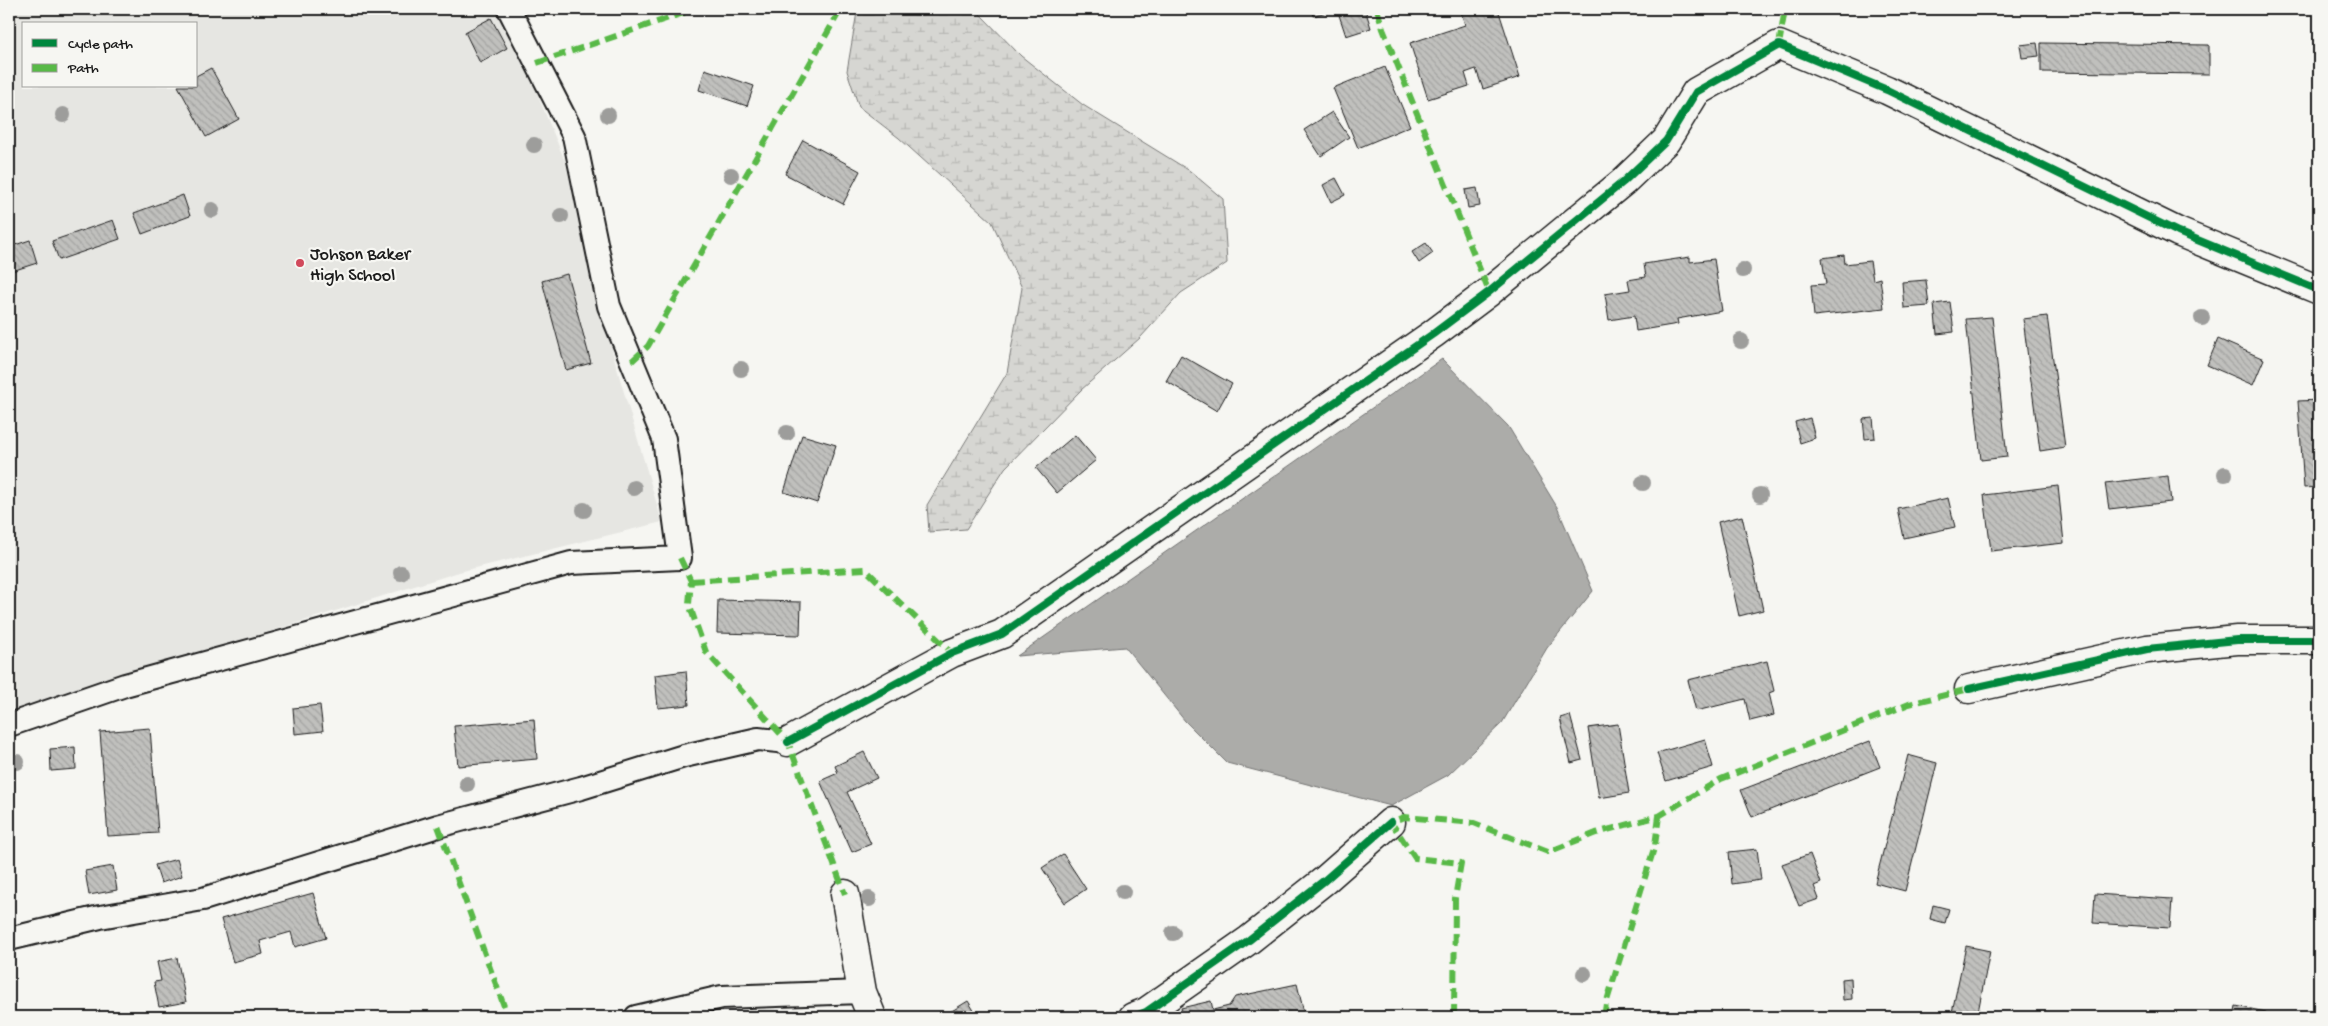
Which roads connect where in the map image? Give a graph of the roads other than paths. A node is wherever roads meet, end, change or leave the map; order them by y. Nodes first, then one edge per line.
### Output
1 (509, 9) edge
2 (2319, 290) edge
3 (2319, 640) edge
4 (1969, 689) dead end
5 (9, 725) edge
6 (788, 742) joint
7 (1391, 822) dead end
8 (845, 894) dead end
9 (9, 939) edge
10 (862, 992) junction
11 (1143, 1016) edge
12 (636, 1017) edge
13 (872, 1017) edge

1 - 5 lane
2 - 6 street
3 - 4 street
6 - 9 lane
7 - 11 street
8 - 10 street
10 - 12 lane
10 - 13 street

